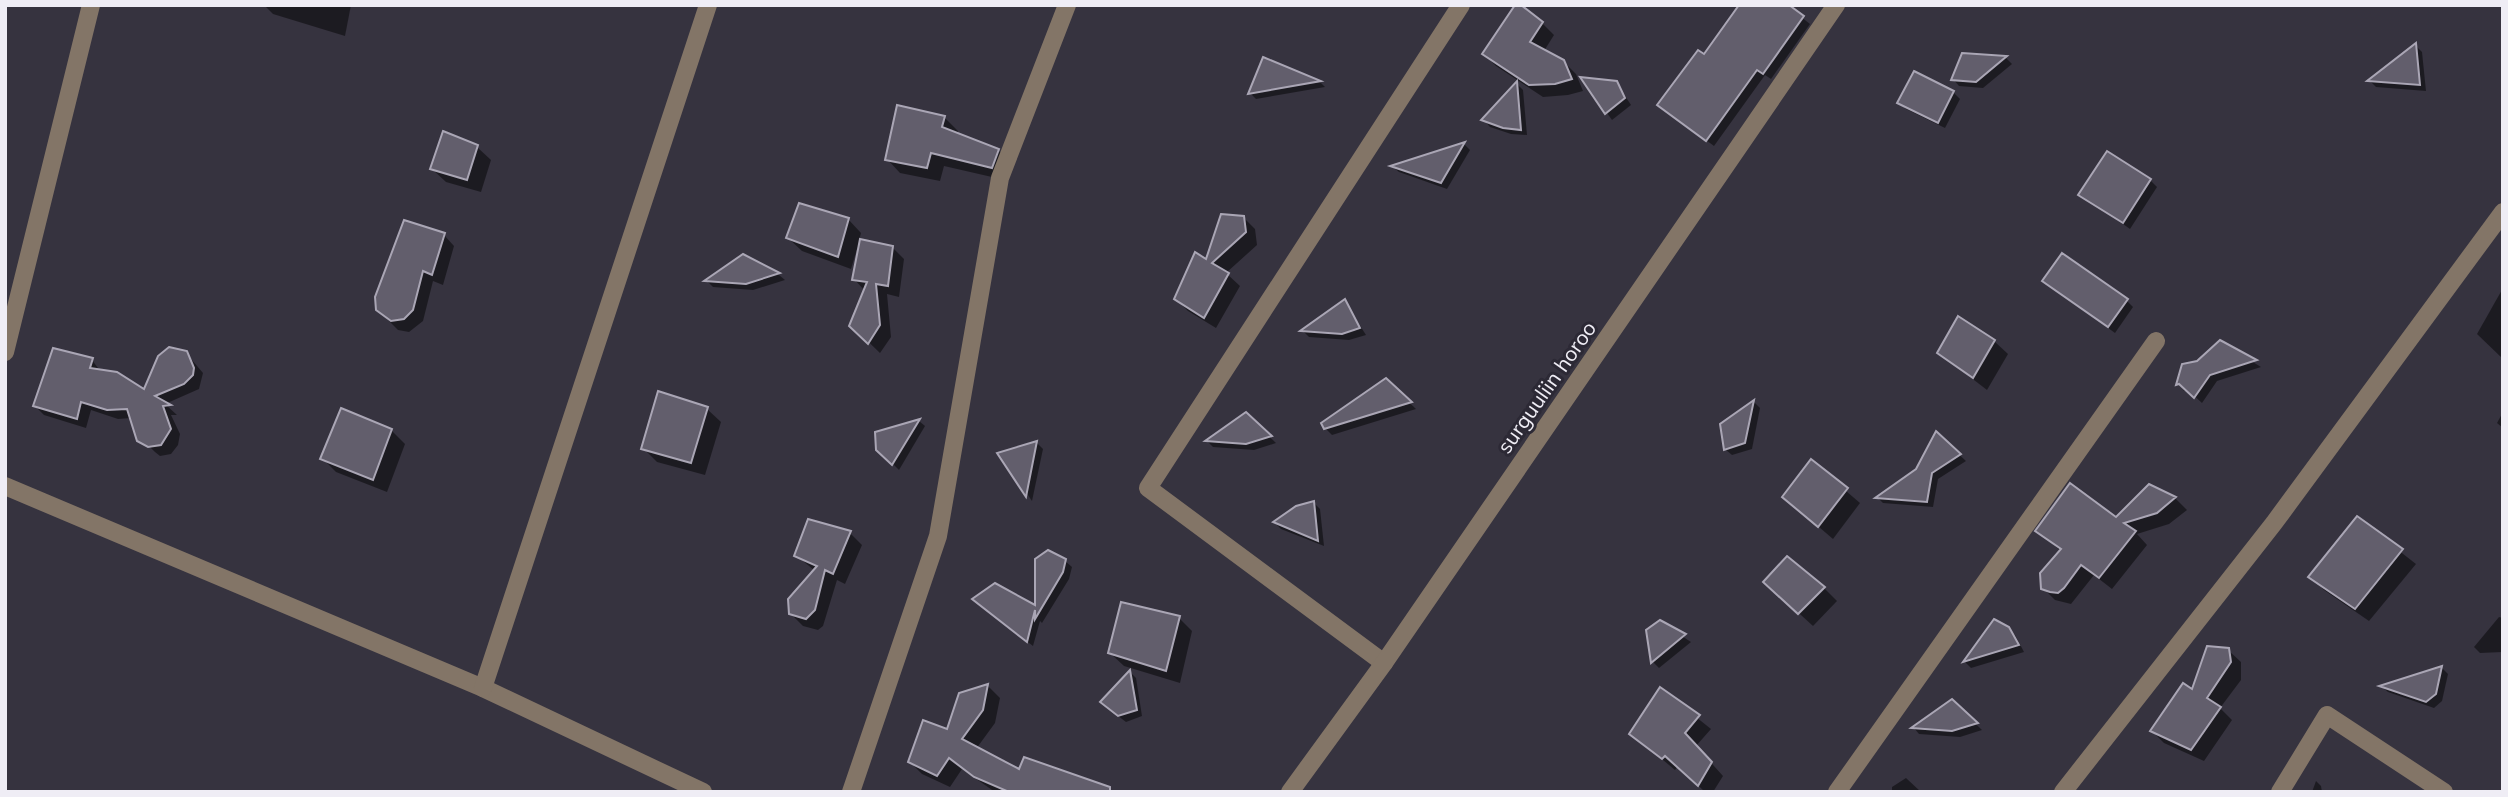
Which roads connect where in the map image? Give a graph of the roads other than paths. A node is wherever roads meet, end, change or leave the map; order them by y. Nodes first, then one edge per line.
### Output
1 (91, 5) edge
2 (708, 5) edge
3 (1067, 5) edge
4 (1461, 5) edge
5 (1836, 5) edge
6 (2503, 212) edge
7 (2156, 341) dead end
8 (5, 352) edge
9 (5, 486) edge
10 (1384, 663) junction
11 (483, 688) junction
12 (703, 792) edge
13 (851, 792) edge
14 (1290, 792) edge
15 (1837, 792) edge
16 (2063, 792) edge
17 (2280, 792) edge
18 (2444, 792) edge

1 - 8 street
2 - 11 street
3 - 13 street
4 - 10 street
5 - 10 street, surguuliin horoo
6 - 16 street
7 - 15 street
9 - 11 street
10 - 14 street, surguuliin horoo
11 - 12 street
17 - 18 street

